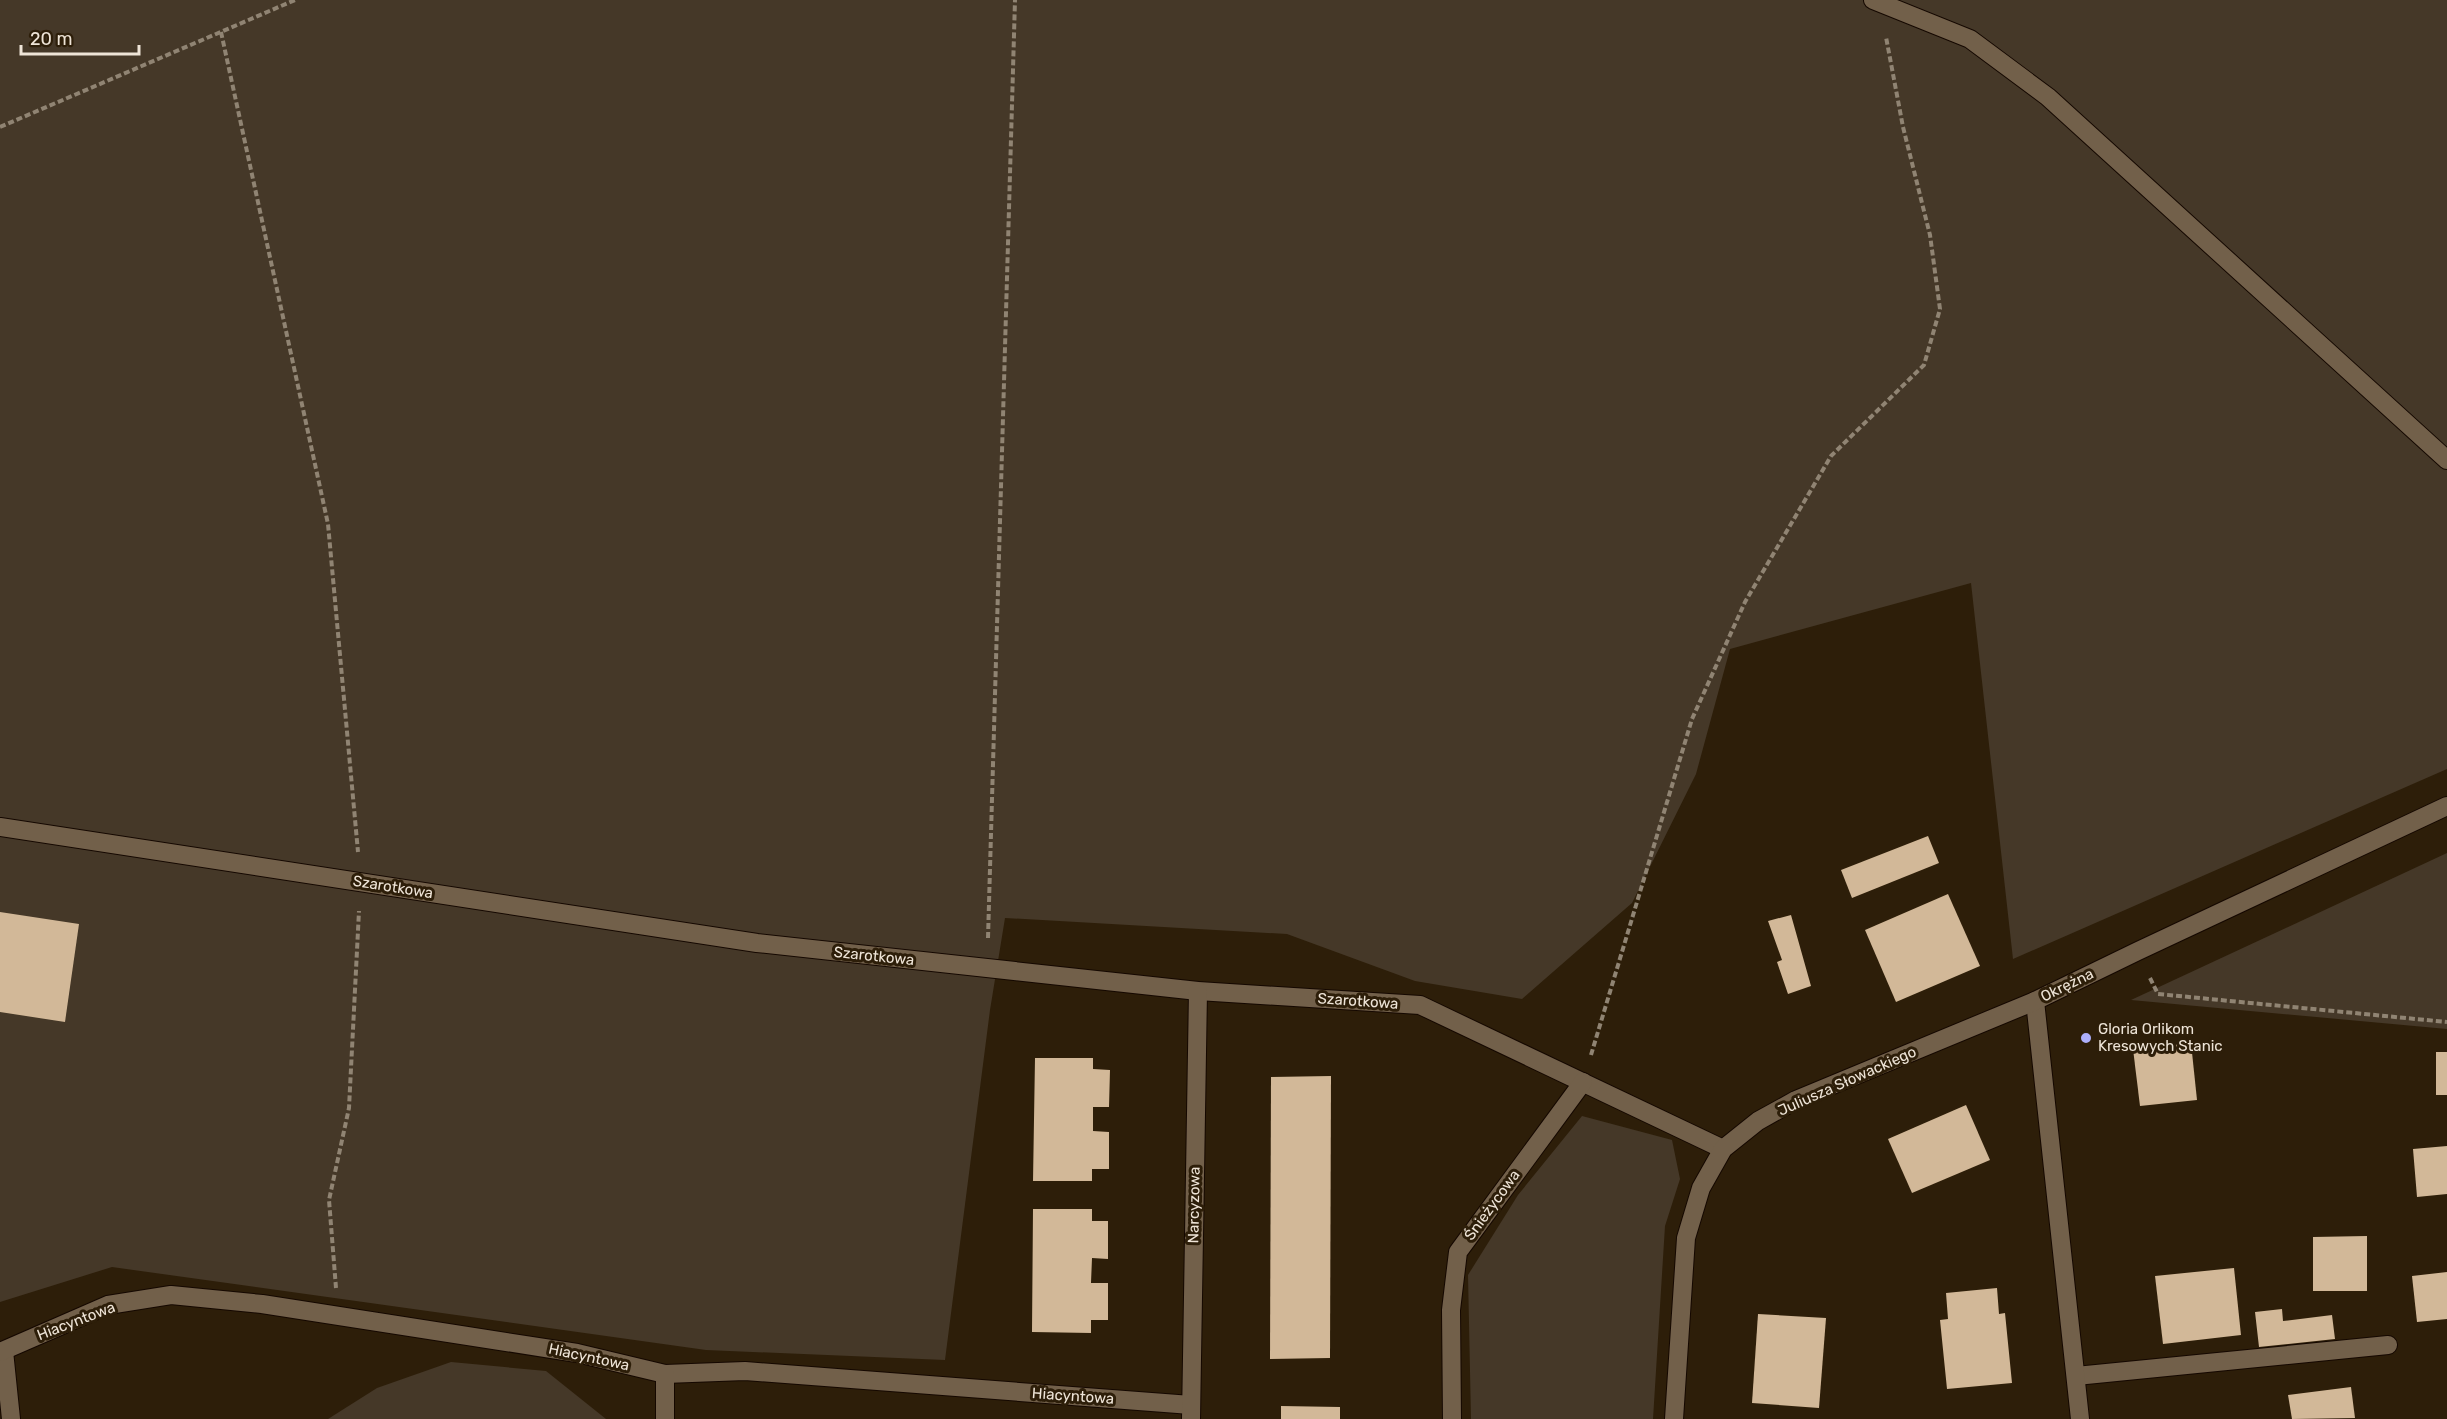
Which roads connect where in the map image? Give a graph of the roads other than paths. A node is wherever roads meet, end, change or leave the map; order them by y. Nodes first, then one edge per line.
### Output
1 (1876, 1) edge
2 (2447, 460) edge
3 (2447, 806) edge
4 (0, 827) edge
5 (1198, 991) junction
6 (2035, 1001) junction
7 (1583, 1082) junction
8 (1723, 1149) junction
9 (2388, 1345) dead end
10 (2, 1351) edge
11 (665, 1374) junction
12 (2076, 1376) junction
13 (1191, 1412) edge
14 (11, 1419) edge
15 (664, 1419) edge
16 (1452, 1419) edge
17 (1674, 1419) edge
18 (2080, 1419) edge

1 - 2 street
3 - 6 street, Okrężna
4 - 5 street, Szarotkowa
5 - 7 street, Szarotkowa
5 - 13 street, Narcyzowa
6 - 8 street, Juliusza Słowackiego
6 - 12 street, Okrężna
7 - 8 street, Szarotkowa
7 - 16 street, Śnieżycowa
8 - 17 street, Juliusza Słowackiego
9 - 12 street
10 - 11 street, Hiacyntowa
10 - 14 street
11 - 13 street, Hiacyntowa
11 - 15 street
12 - 18 street, Okrężna

